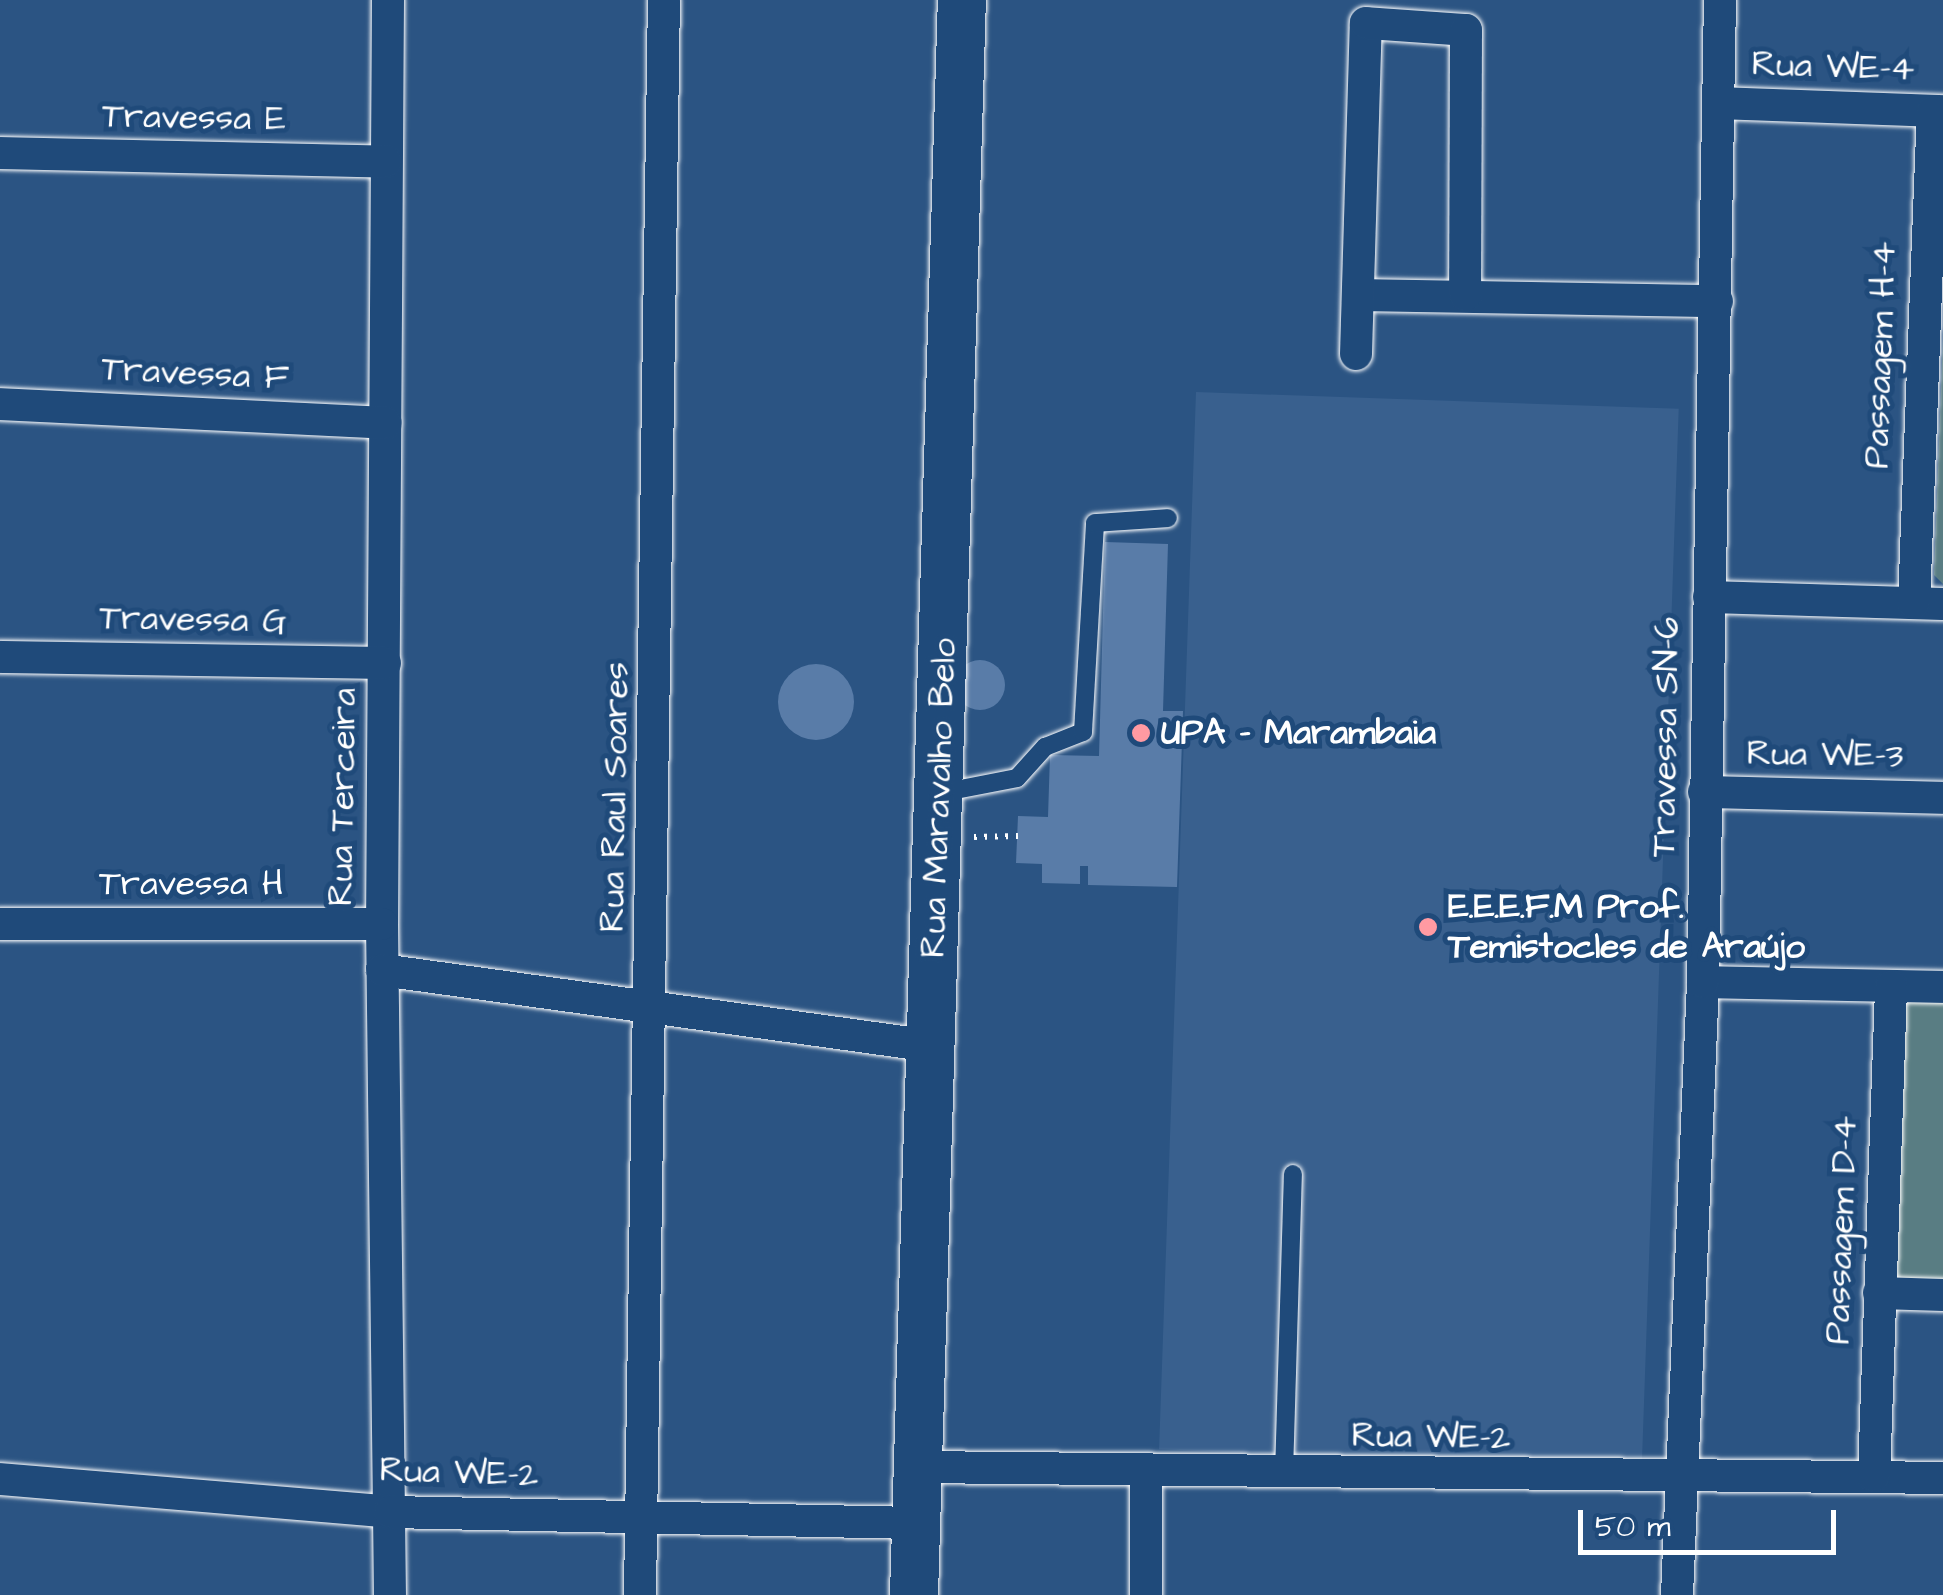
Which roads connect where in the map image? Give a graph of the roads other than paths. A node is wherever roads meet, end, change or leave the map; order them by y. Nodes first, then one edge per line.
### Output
1 (388, 0) edge
2 (664, 0) edge
3 (962, 0) edge
4 (1720, 0) edge
5 (1720, 103) junction
6 (1938, 111) edge
7 (0, 154) edge
8 (386, 162) junction
9 (1932, 294) edge
10 (1360, 295) junction
11 (1465, 295) junction
12 (1717, 301) junction
13 (1356, 354) dead end
14 (0, 404) edge
15 (386, 423) junction
16 (1168, 518) dead end
17 (1709, 598) junction
18 (1929, 604) edge
19 (0, 657) edge
20 (385, 663) junction
21 (940, 792) junction
22 (1704, 792) junction
23 (1943, 798) edge
24 (0, 924) edge
25 (382, 924) junction
26 (382, 970) junction
27 (1703, 982) junction
28 (1891, 986) junction
29 (1943, 987) edge
30 (651, 1008) junction
31 (932, 1046) junction
32 (1293, 1174) dead end
33 (1878, 1293) junction
34 (1943, 1294) edge
35 (918, 1467) junction
36 (1146, 1473) junction
37 (1284, 1474) junction
38 (1874, 1476) junction
39 (1943, 1478) edge
40 (0, 1479) edge
41 (1681, 1480) junction
42 (390, 1512) junction
43 (640, 1520) junction
44 (916, 1523) junction
45 (390, 1595) edge
46 (640, 1595) edge
47 (914, 1595) edge
48 (1146, 1595) edge
49 (1677, 1595) edge

1 - 8 street, Rua Terceira
2 - 30 street, Rua Raul Soares
3 - 21 street, Rua Maravalho Belo
4 - 5 street, Travessa SN-6
5 - 6 street, Rua WE-4
5 - 12 street, Travessa SN-6
6 - 9 street, Passagem H-4
7 - 8 street, Travessa E
8 - 15 street, Rua Terceira
9 - 18 street, Passagem H-4
10 - 11 street
10 - 11 street
10 - 13 street
11 - 12 street
12 - 17 street, Travessa SN-6
14 - 15 street, Travessa F
15 - 20 street, Rua Terceira
16 - 21 lane
17 - 18 street
17 - 22 street, Travessa SN-6
19 - 20 street, Travessa G
20 - 25 street, Rua Terceira
21 - 31 street, Rua Maravalho Belo
22 - 23 street, Rua WE-3
22 - 27 street, Travessa SN-6
24 - 25 street, Travessa H
25 - 26 street, Rua Terceira
26 - 30 street
26 - 42 street, Rua Terceira
27 - 28 street
27 - 41 street, Travessa SN-6
28 - 29 street
28 - 33 street, Passagem D-4
30 - 31 street
30 - 43 street, Rua Raul Soares
31 - 35 street, Rua Maravalho Belo
32 - 37 lane
33 - 34 street
33 - 38 street, Passagem D-4
35 - 36 street, Rua WE-2
35 - 44 street, Rua Maravalho Belo
36 - 37 street, Rua WE-2
36 - 48 street
37 - 41 street, Rua WE-2
38 - 39 street, Rua WE-2
38 - 41 street, Rua WE-2
40 - 42 street, Rua WE-2
41 - 49 street, Travessa SN-6
42 - 43 street, Rua WE-2
42 - 45 street, Rua Terceira
43 - 44 street, Rua WE-2
43 - 46 street, Rua Raul Soares
44 - 47 street, Rua Maravalho Belo

